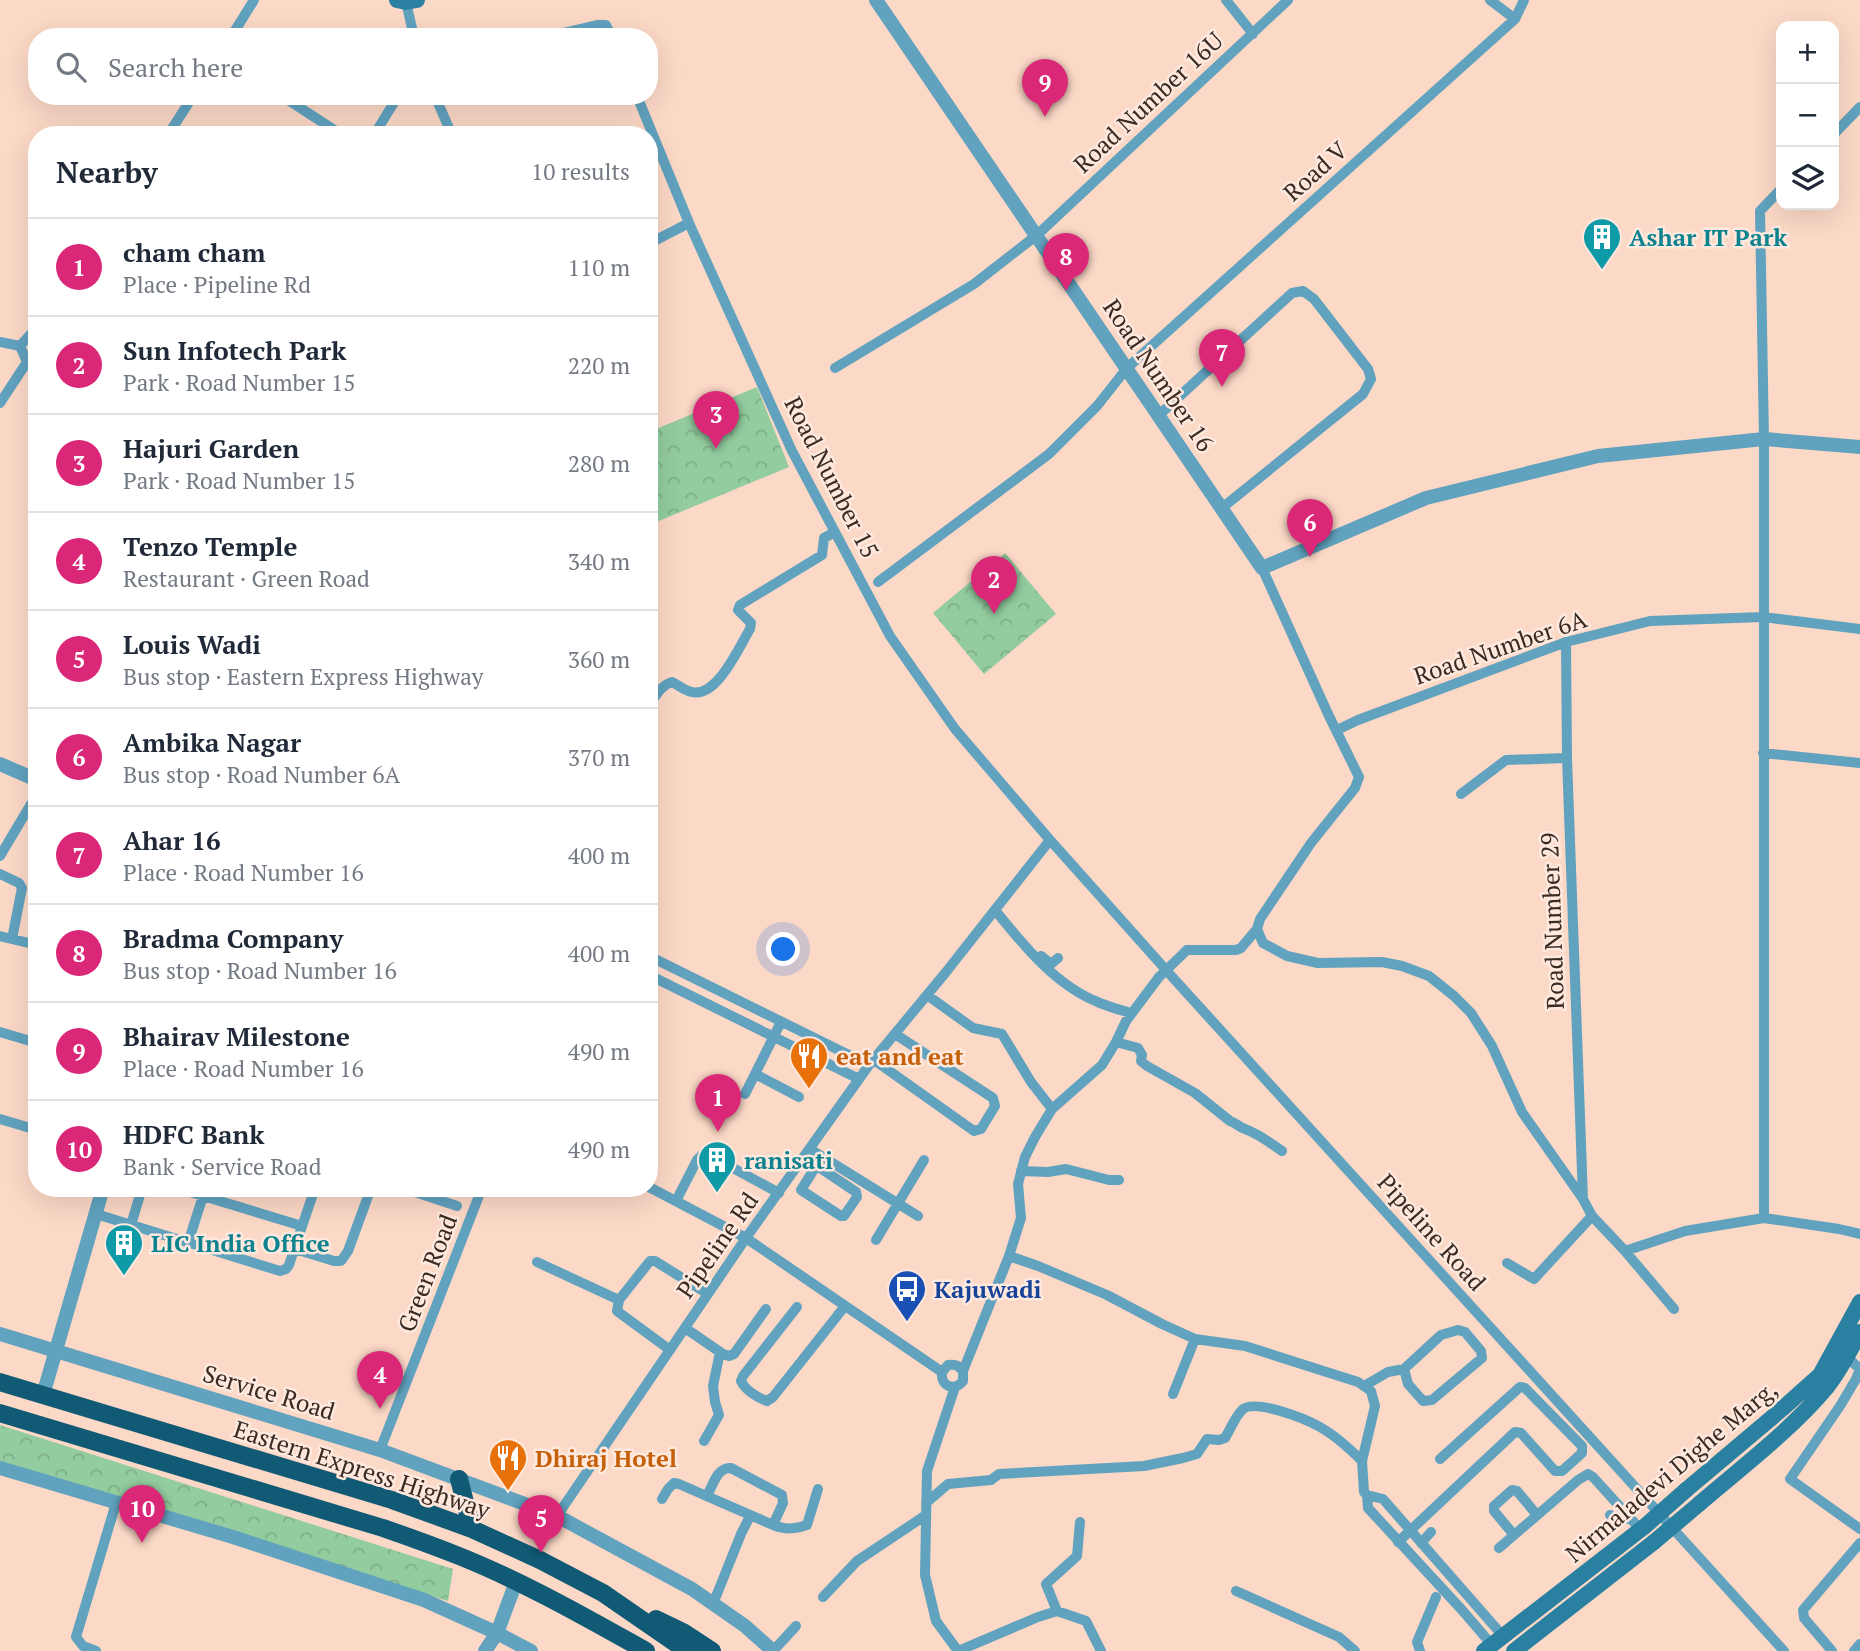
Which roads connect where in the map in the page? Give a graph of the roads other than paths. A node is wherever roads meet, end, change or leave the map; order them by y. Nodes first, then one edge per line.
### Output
1 (254, 0) edge
2 (1226, 0) edge
3 (1288, 0) edge
4 (1490, 0) edge
5 (1524, 0) edge
6 (407, 1) edge
7 (879, 1) edge
8 (1515, 19) junction
9 (237, 28) edge
10 (412, 28) edge
11 (581, 28) edge
12 (608, 28) edge
13 (1253, 33) junction
14 (187, 105) edge
15 (296, 105) edge
16 (392, 105) edge
17 (439, 105) edge
18 (641, 105) edge
19 (1860, 107) edge
20 (173, 126) edge
21 (328, 126) edge
22 (379, 126) edge
23 (448, 126) edge
24 (650, 126) edge
25 (1839, 129) edge
26 (658, 146) edge
27 (1776, 193) edge
28 (690, 223) junction
29 (1037, 235) junction
30 (658, 239) edge
31 (28, 337) edge
32 (0, 342) edge
33 (20, 345) junction
34 (28, 358) edge
35 (835, 368) dead end
36 (1127, 368) junction
37 (28, 370) edge
38 (0, 403) edge
39 (1159, 415) junction
40 (1764, 439) junction
41 (1860, 447) edge
42 (1222, 508) junction
43 (835, 532) junction
44 (1262, 568) junction
45 (878, 582) dead end
46 (1763, 617) junction
47 (1860, 629) edge
48 (1566, 642) junction
49 (658, 693) edge
50 (1337, 730) junction
51 (1763, 753) junction
52 (1567, 758) junction
53 (1860, 763) edge
54 (0, 764) edge
55 (28, 776) edge
56 (1461, 794) dead end
57 (28, 809) edge
58 (1050, 840) junction
59 (0, 856) edge
60 (0, 873) edge
61 (995, 910) junction
62 (1257, 929) junction
63 (0, 936) edge
64 (12, 939) junction
65 (28, 943) edge
66 (1033, 954) junction
67 (1058, 958) dead end
68 (658, 960) edge
69 (658, 979) edge
70 (927, 995) junction
71 (1131, 1013) junction
72 (781, 1022) junction
73 (0, 1032) edge
74 (895, 1034) junction
75 (774, 1037) junction
76 (28, 1040) edge
77 (1116, 1042) junction
78 (872, 1063) junction
79 (755, 1074) junction
80 (859, 1079) junction
81 (745, 1094) dead end
82 (799, 1097) dead end
83 (1052, 1109) junction
84 (0, 1119) edge
85 (28, 1127) edge
86 (1282, 1152) dead end
87 (807, 1153) junction
88 (924, 1160) dead end
89 (816, 1166) junction
90 (1021, 1171) junction
91 (1119, 1180) dead end
92 (658, 1192) edge
93 (779, 1193) junction
94 (101, 1197) edge
95 (139, 1197) edge
96 (203, 1197) edge
97 (206, 1197) edge
98 (312, 1197) edge
99 (368, 1197) edge
100 (430, 1197) edge
101 (478, 1197) edge
102 (1583, 1199) junction
103 (676, 1201) junction
104 (898, 1204) junction
105 (457, 1206) dead end
106 (96, 1214) junction
107 (918, 1216) dead end
108 (1592, 1216) junction
109 (1764, 1219) junction
110 (131, 1225) junction
111 (302, 1226) junction
112 (1860, 1234) edge
113 (746, 1238) junction
114 (876, 1240) dead end
115 (188, 1243) junction
116 (295, 1249) junction
117 (1625, 1251) junction
118 (1009, 1256) junction
119 (537, 1262) dead end
120 (1507, 1262) dead end
121 (708, 1294) junction
122 (619, 1300) junction
123 (1860, 1302) edge
124 (845, 1306) junction
125 (797, 1307) dead end
126 (766, 1309) dead end
127 (1674, 1309) dead end
128 (685, 1328) junction
129 (1860, 1332) edge
130 (0, 1334) edge
131 (1195, 1339) junction
132 (670, 1350) junction
133 (56, 1351) junction
134 (720, 1352) junction
135 (1847, 1357) junction
136 (1404, 1369) junction
137 (963, 1371) junction
138 (942, 1372) junction
139 (0, 1382) edge
140 (1364, 1386) junction
141 (955, 1387) junction
142 (1173, 1394) dead end
143 (43, 1395) junction
144 (0, 1413) edge
145 (704, 1441) dead end
146 (380, 1450) junction
147 (1734, 1450) junction
148 (1440, 1459) dead end
149 (1362, 1461) junction
150 (1744, 1465) junction
151 (0, 1468) edge
152 (458, 1479) junction
153 (818, 1489) dead end
154 (1367, 1495) junction
155 (707, 1496) junction
156 (662, 1499) dead end
157 (116, 1503) junction
158 (926, 1509) junction
159 (1537, 1515) junction
160 (1610, 1515) dead end
161 (557, 1516) junction
162 (750, 1516) junction
163 (1080, 1522) dead end
164 (774, 1525) junction
165 (1638, 1525) junction
166 (472, 1529) junction
167 (1860, 1529) edge
168 (1429, 1530) dead end
169 (1514, 1535) junction
170 (1416, 1537) junction
171 (1398, 1542) junction
172 (1624, 1543) junction
173 (1860, 1543) edge
174 (1499, 1548) dead end
175 (1637, 1557) junction
176 (516, 1582) junction
177 (1236, 1591) dead end
178 (603, 1593) junction
179 (823, 1597) dead end
180 (1436, 1597) dead end
181 (713, 1604) junction
182 (1057, 1611) junction
183 (588, 1619) junction
184 (796, 1626) dead end
185 (496, 1633) junction
186 (81, 1643) junction
187 (1493, 1644) edge
188 (1860, 1644) edge
189 (1521, 1649) edge
190 (71, 1651) edge
191 (96, 1651) edge
192 (485, 1651) edge
193 (531, 1651) edge
194 (631, 1651) edge
195 (646, 1651) edge
196 (687, 1651) edge
197 (712, 1651) edge
198 (773, 1651) edge
199 (958, 1651) edge
200 (1101, 1651) edge
201 (1356, 1651) edge
202 (1420, 1651) edge
203 (1784, 1651) edge
204 (1832, 1651) edge
205 (1854, 1651) edge

1 - 9 street
2 - 13 street
3 - 13 street, Road Number 16U
4 - 8 street
5 - 8 street, Road V
6 - 10 street
7 - 29 street, Road Number 16
8 - 36 street, Road V
11 - 12 street
13 - 29 street, Road Number 16U
14 - 20 street
15 - 21 street
16 - 22 street
17 - 23 street
18 - 24 street, Road Number 15
19 - 25 street
26 - 28 street, Road Number 15
27 - 40 street
28 - 30 street
28 - 43 street, Road Number 15
29 - 35 street, Road Number 16U
29 - 36 street, Road Number 16
31 - 33 street
32 - 33 street
33 - 34 street
36 - 39 street, Road Number 16
36 - 45 street, Road V
37 - 38 street
39 - 42 street, Road Number 16
39 - 42 street
40 - 41 street
40 - 44 street
40 - 46 street
42 - 44 street, Road Number 16
43 - 49 street
43 - 58 street, Road Number 15
44 - 50 street
46 - 47 street, Road Number 6A
46 - 48 street, Road Number 6A
46 - 51 street
48 - 50 street, Road Number 6A
48 - 52 street, Road Number 29
50 - 62 street
51 - 53 street
51 - 109 street
52 - 56 street
52 - 102 street, Road Number 29
54 - 55 street
57 - 59 street
58 - 61 street, Pipeline Rd
58 - 203 street, Pipeline Road
60 - 64 street
61 - 66 street
61 - 70 street, Pipeline Rd
62 - 71 street, bridge
62 - 102 street
63 - 64 street
64 - 65 street
66 - 67 street
66 - 71 street
68 - 72 street
69 - 75 street
70 - 74 street, Pipeline Rd
70 - 83 street
71 - 77 street
72 - 75 street
72 - 78 street
73 - 76 street
74 - 78 street, Pipeline Rd
74 - 78 street
75 - 79 street
75 - 80 street
77 - 83 street
77 - 86 street
78 - 80 street, Pipeline Rd
79 - 81 street
79 - 82 street
80 - 87 street, Pipeline Rd
83 - 90 street
84 - 85 street
87 - 89 street
87 - 93 street, Pipeline Rd
87 - 104 street
88 - 104 street
89 - 89 street
90 - 91 street
90 - 118 street
92 - 103 street
93 - 103 street
93 - 113 street, Pipeline Rd
94 - 106 street
95 - 110 street
96 - 115 street
97 - 111 street
98 - 111 street
99 - 116 street
100 - 105 street
101 - 146 street, Green Road
102 - 108 street
103 - 113 street
104 - 107 street
104 - 114 street
106 - 110 street
106 - 133 street
108 - 117 street
108 - 120 street
109 - 112 street
109 - 117 street
110 - 115 street
111 - 116 street
113 - 121 street, Pipeline Rd
113 - 124 street
115 - 116 street
117 - 127 street
118 - 131 street
118 - 137 street
119 - 122 street
121 - 122 street
121 - 128 street, Pipeline Rd
122 - 132 street
123 - 147 main road, Nirmaladevi Dighe Marg,
124 - 125 street
124 - 138 street
126 - 134 street
128 - 132 street, Pipeline Rd
128 - 134 street
129 - 135 main road, Nirmaladevi Dighe Marg,
130 - 133 street, Service Road
131 - 140 street
131 - 142 street
132 - 161 street, Pipeline Rd
133 - 143 street
133 - 146 street, Service Road
134 - 145 street
135 - 150 main road, Nirmaladevi Dighe Marg,
135 - 167 street
136 - 136 street
136 - 140 street
137 - 138 street
137 - 141 street
138 - 141 street
139 - 143 highway, Eastern Express Highway
140 - 149 street
141 - 158 street
143 - 166 highway, Eastern Express Highway
144 - 176 highway, Eastern Express Highway
146 - 152 street, Service Road
147 - 150 main road
147 - 165 main road, Nirmaladevi Dighe Marg,, bridge
148 - 170 street
149 - 154 street
149 - 158 street
150 - 175 main road, Nirmaladevi Dighe Marg,, bridge
151 - 157 street
152 - 161 street, Service Road
152 - 166 highway
153 - 164 street
154 - 170 street
154 - 171 street
155 - 156 street
155 - 162 street
155 - 164 street
157 - 185 street
157 - 186 street
158 - 179 street
158 - 199 street
159 - 165 street
159 - 169 street
159 - 169 street
160 - 165 street
161 - 181 street, Service Road
162 - 164 street
162 - 181 street
163 - 182 street
165 - 172 main road, Nirmaladevi Dighe Marg,
166 - 178 highway, Eastern Express Highway
168 - 170 street
169 - 174 street
170 - 171 street
170 - 187 street
171 - 187 street
172 - 175 main road
172 - 187 main road, Nirmaladevi Dighe Marg,
173 - 204 street
175 - 189 main road, Nirmaladevi Dighe Marg,
176 - 183 highway, Eastern Express Highway
176 - 185 street
177 - 201 street
178 - 196 highway, Eastern Express Highway
178 - 197 highway
180 - 202 street
181 - 198 street, Service Road
182 - 199 street
182 - 200 street
183 - 194 highway
183 - 195 highway, Eastern Express Highway
184 - 198 street
185 - 192 street
185 - 193 street
186 - 190 street
186 - 191 street
188 - 205 street

